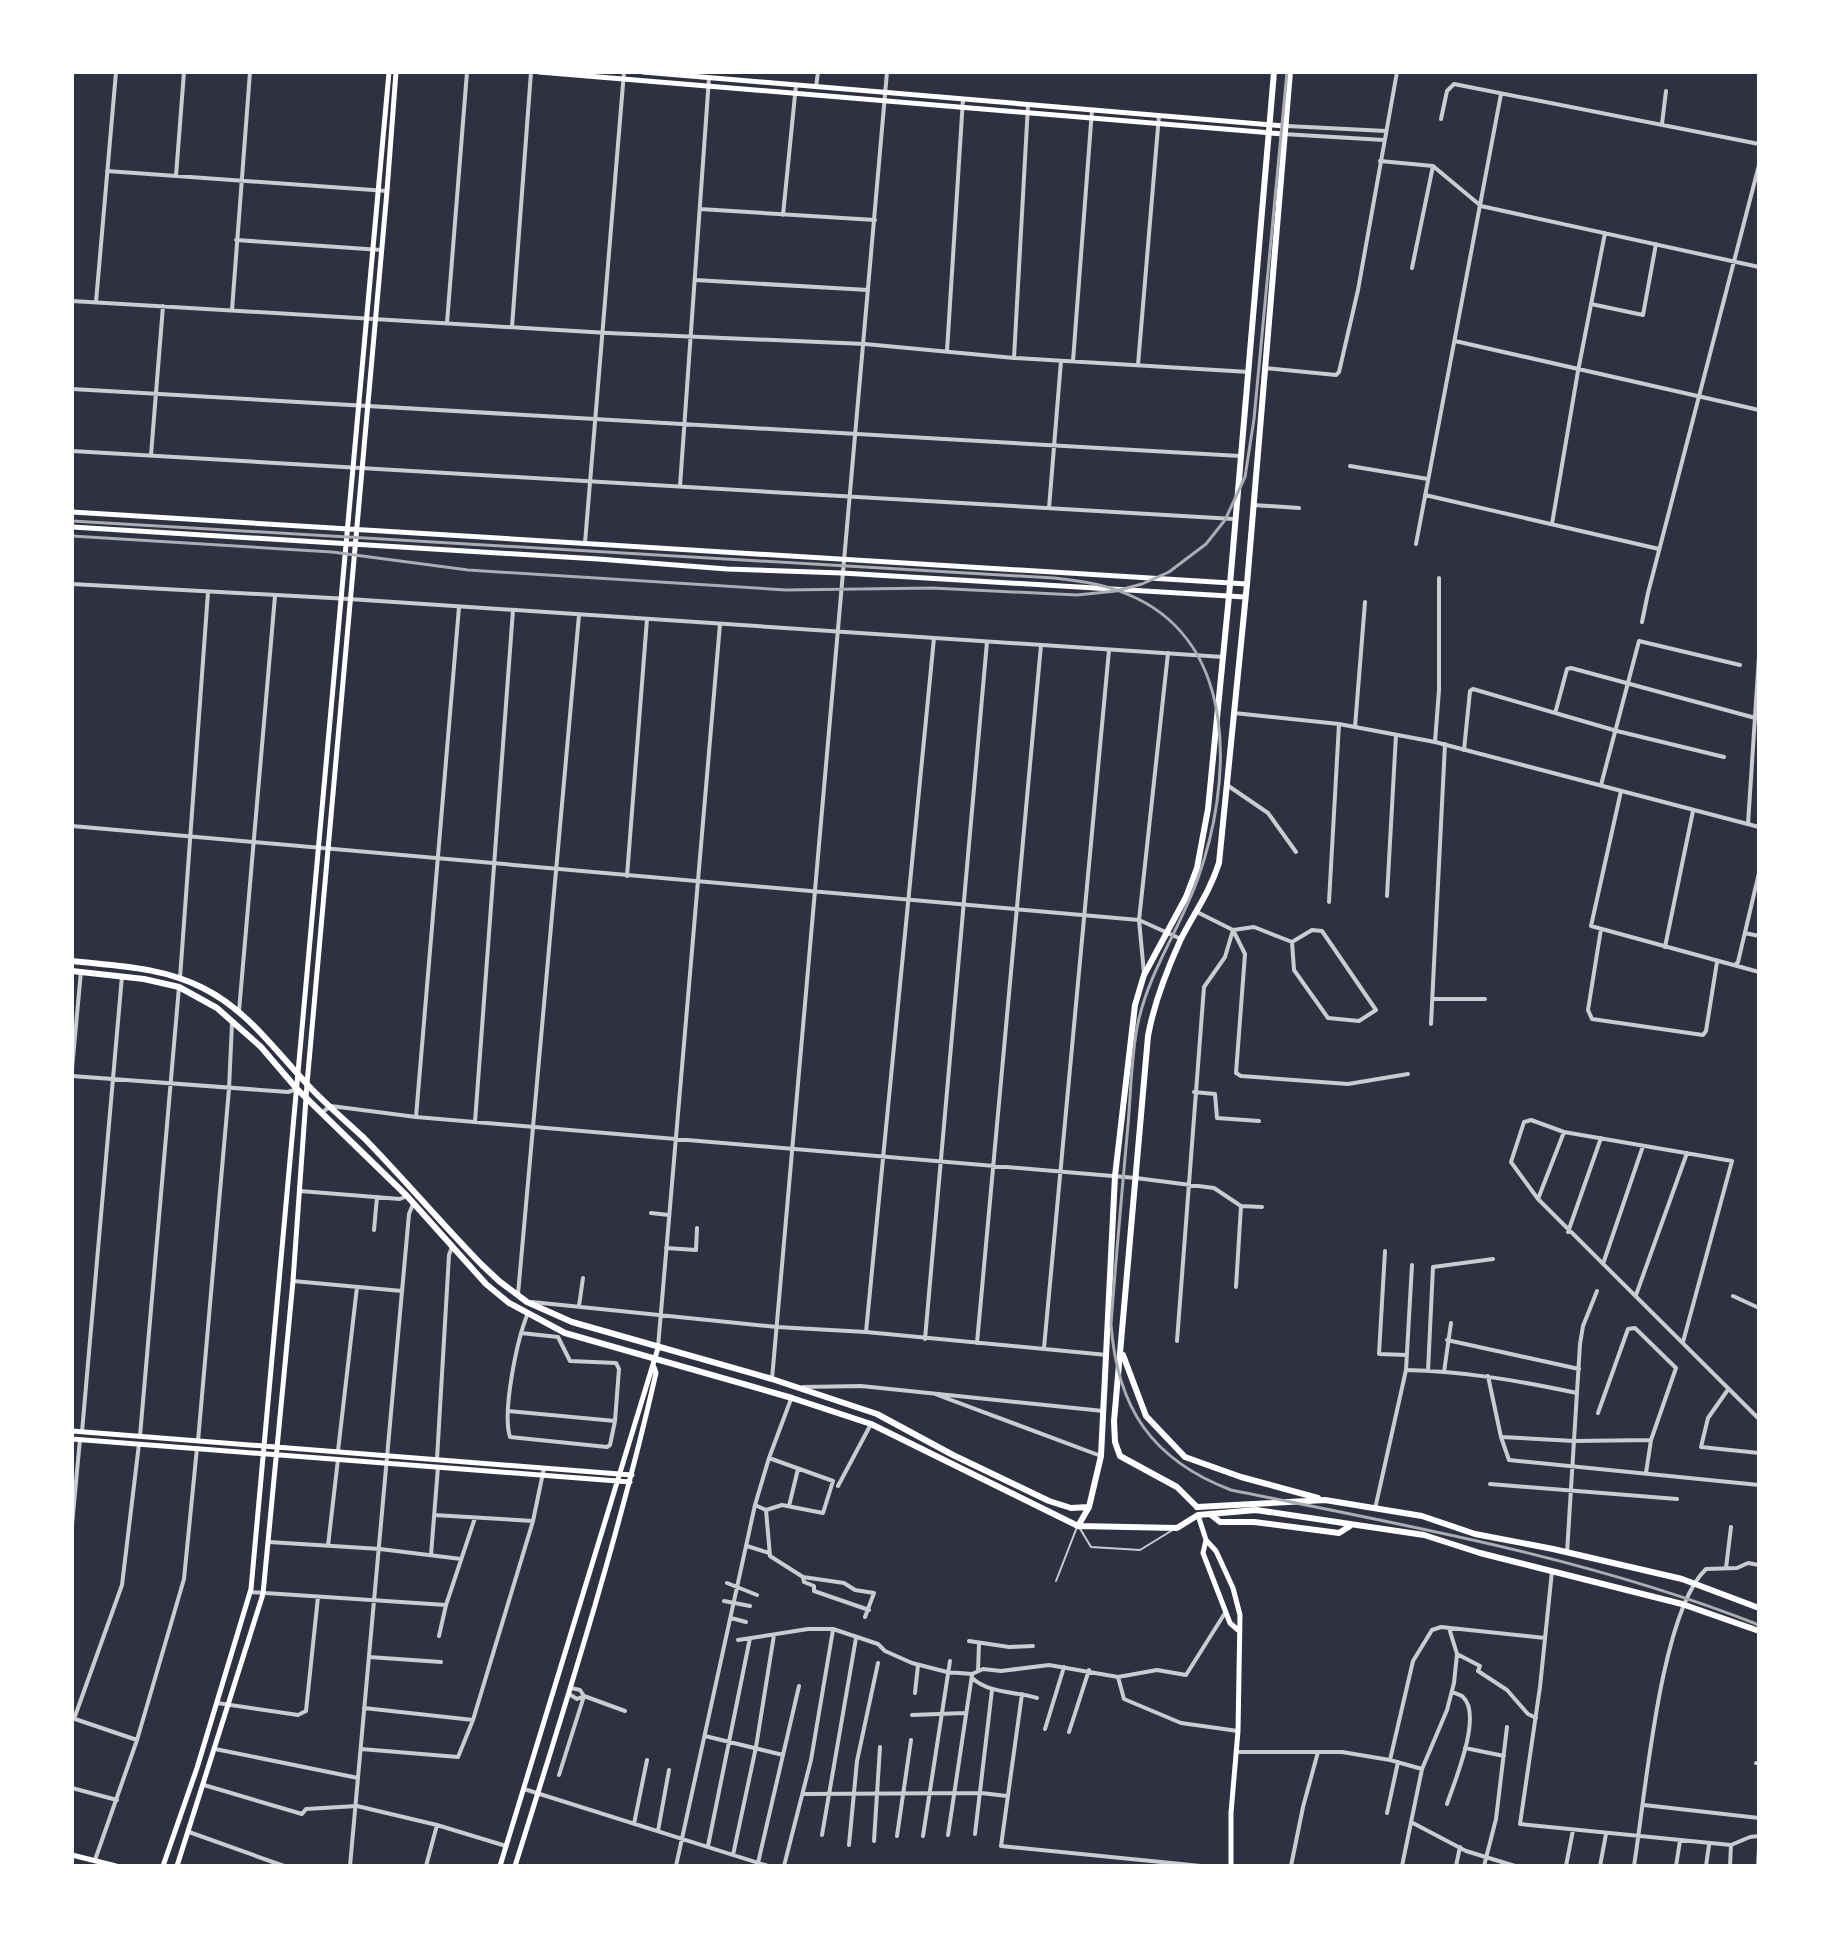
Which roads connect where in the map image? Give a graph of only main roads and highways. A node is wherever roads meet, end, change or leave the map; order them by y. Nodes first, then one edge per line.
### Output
1 (389, 72) edge
2 (396, 72) edge
3 (539, 72) edge
4 (643, 72) edge
5 (1274, 72) edge
6 (1290, 72) edge
7 (690, 74) edge
8 (624, 75) edge
9 (1271, 124) junction
10 (1284, 126) junction
11 (1270, 133) junction
12 (1283, 134) junction
13 (384, 191) junction
14 (72, 512) edge
15 (72, 527) edge
16 (352, 529) junction
17 (350, 543) junction
18 (1230, 583) junction
19 (1247, 584) junction
20 (1229, 596) junction
21 (1245, 597) junction
22 (72, 961) edge
23 (72, 971) edge
24 (298, 1074) junction
25 (307, 1084) junction
26 (297, 1089) junction
27 (306, 1098) junction
28 (658, 1348) junction
29 (1121, 1348) junction
30 (655, 1362) junction
31 (72, 1431) edge
32 (72, 1439) edge
33 (1115, 1442) junction
34 (1101, 1446) junction
35 (276, 1447) junction
36 (265, 1450) junction
37 (276, 1455) junction
38 (620, 1474) junction
39 (632, 1475) junction
40 (617, 1481) junction
41 (630, 1482) junction
42 (1325, 1500) junction
43 (1089, 1507) junction
44 (1198, 1511) junction
45 (1274, 1512) junction
46 (1210, 1514) junction
47 (1270, 1524) junction
48 (1078, 1526) junction
49 (1350, 1526) junction
50 (1206, 1540) junction
51 (1759, 1608) edge
52 (1239, 1631) junction
53 (1759, 1631) edge
54 (72, 1855) edge
55 (116, 1866) edge
56 (163, 1866) edge
57 (177, 1866) edge
58 (500, 1866) edge
59 (516, 1866) edge
60 (1231, 1866) edge

1 - 13 main road
2 - 13 main road
3 - 8 main road
4 - 7 main road
5 - 9 main road
6 - 10 main road
7 - 9 main road
8 - 11 main road
9 - 10 main road
9 - 11 main road
10 - 12 main road
11 - 12 main road
11 - 18 main road
12 - 19 main road
13 - 16 main road
14 - 16 main road
15 - 17 main road
16 - 17 main road
16 - 18 main road
17 - 20 main road
17 - 24 main road
17 - 25 main road
18 - 19 main road
18 - 20 main road
19 - 21 main road
20 - 21 main road
20 - 34 main road
21 - 29 main road
22 - 24 main road
23 - 26 main road
24 - 25 main road
24 - 26 main road
25 - 27 main road
25 - 28 main road
26 - 27 main road
26 - 36 main road
27 - 30 main road
27 - 35 main road
28 - 30 main road
28 - 43 main road
29 - 33 main road
29 - 42 main road
30 - 38 main road
30 - 39 main road
30 - 48 main road
31 - 36 main road
32 - 36 main road
33 - 34 main road
33 - 44 main road
34 - 43 main road
35 - 36 main road
35 - 37 main road
35 - 38 main road
36 - 37 main road
36 - 56 main road
37 - 40 main road
37 - 57 main road
38 - 39 main road
38 - 40 main road
39 - 41 main road
40 - 41 main road
40 - 58 main road
41 - 59 main road
42 - 44 main road
42 - 51 main road
43 - 48 main road
44 - 46 main road
44 - 48 main road
44 - 50 main road
45 - 46 main road
45 - 47 main road
45 - 49 main road
46 - 47 main road
47 - 49 main road
49 - 53 main road
50 - 52 main road
50 - 52 main road
52 - 60 main road
54 - 55 main road

